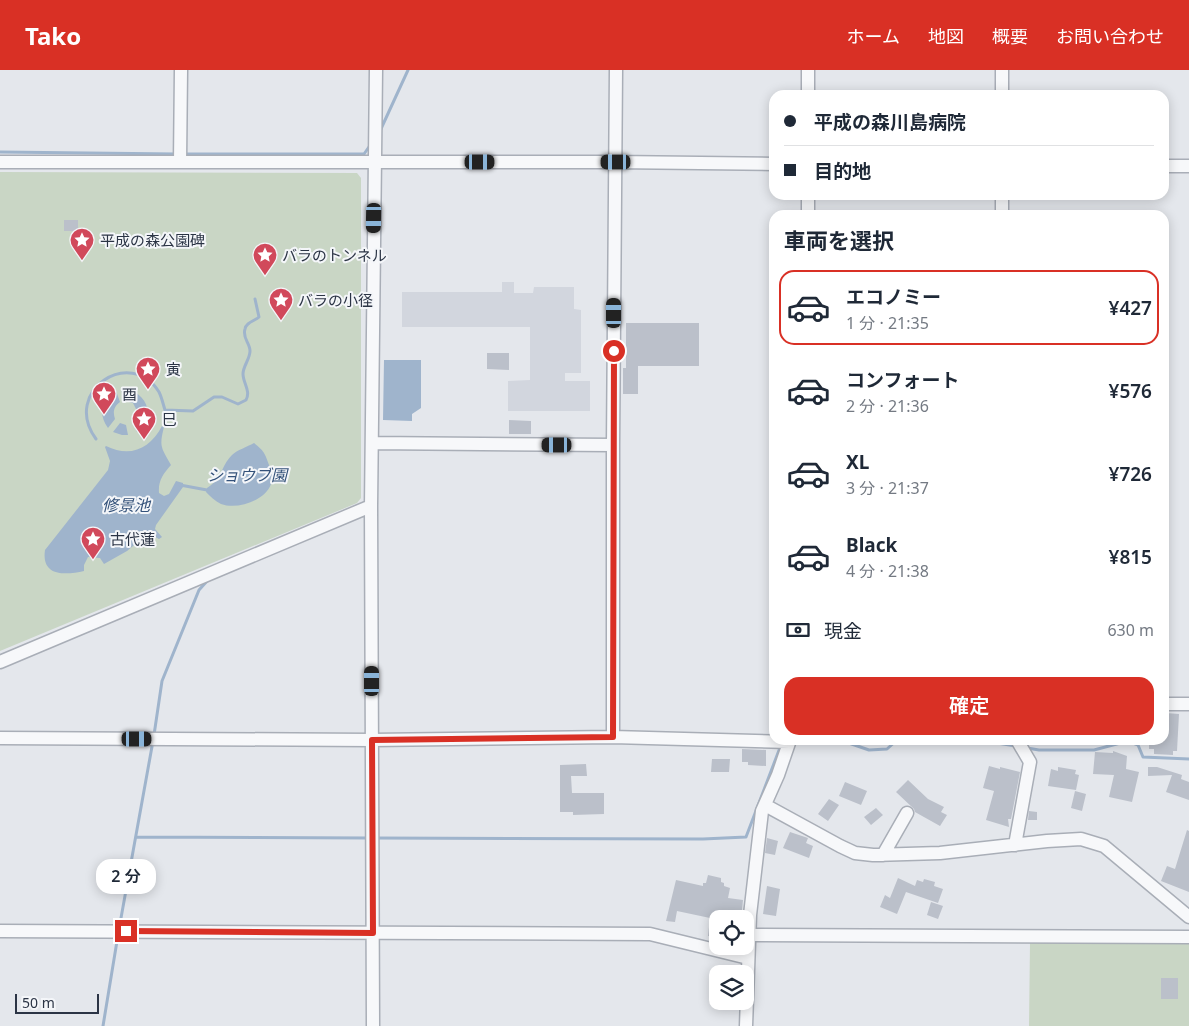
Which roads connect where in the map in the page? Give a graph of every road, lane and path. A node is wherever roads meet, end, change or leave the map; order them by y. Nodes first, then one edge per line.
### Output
1 (180, 70) edge
2 (376, 70) edge
3 (616, 70) edge
4 (808, 70) edge
5 (1002, 70) edge
6 (808, 90) edge
7 (1002, 90) edge
8 (0, 162) edge
9 (180, 162) junction
10 (375, 162) junction
11 (616, 162) junction
12 (769, 164) edge
13 (1169, 166) edge
14 (1189, 166) edge
15 (372, 443) junction
16 (613, 445) junction
17 (371, 506) junction
18 (0, 662) edge
19 (1169, 704) edge
20 (1189, 704) edge
21 (613, 737) junction
22 (0, 738) edge
23 (372, 740) junction
24 (769, 741) edge
25 (788, 745) edge
26 (1020, 745) edge
27 (765, 805) junction
28 (906, 813) dead end
29 (1015, 845) junction
30 (883, 855) junction
31 (752, 910) edge
32 (1189, 918) edge
33 (0, 931) edge
34 (373, 933) junction
35 (754, 934) edge
36 (1189, 937) edge
37 (748, 955) edge
38 (748, 958) junction
39 (373, 1026) edge
40 (746, 1026) edge

1 - 9 street
2 - 10 street
3 - 11 street
4 - 6 street
5 - 7 street
8 - 9 street
9 - 10 street
10 - 11 street
10 - 15 street
11 - 12 street
11 - 16 street
13 - 14 street
15 - 16 street
15 - 17 street
16 - 21 street
17 - 18 street
17 - 23 street
19 - 20 street
21 - 23 street
21 - 24 street
22 - 23 street
23 - 34 street
25 - 27 street
26 - 29 street
27 - 30 street
27 - 31 street
28 - 30 street
29 - 30 street
29 - 32 street
33 - 34 street
34 - 38 street
34 - 39 street
35 - 36 street
37 - 38 street
38 - 40 street

